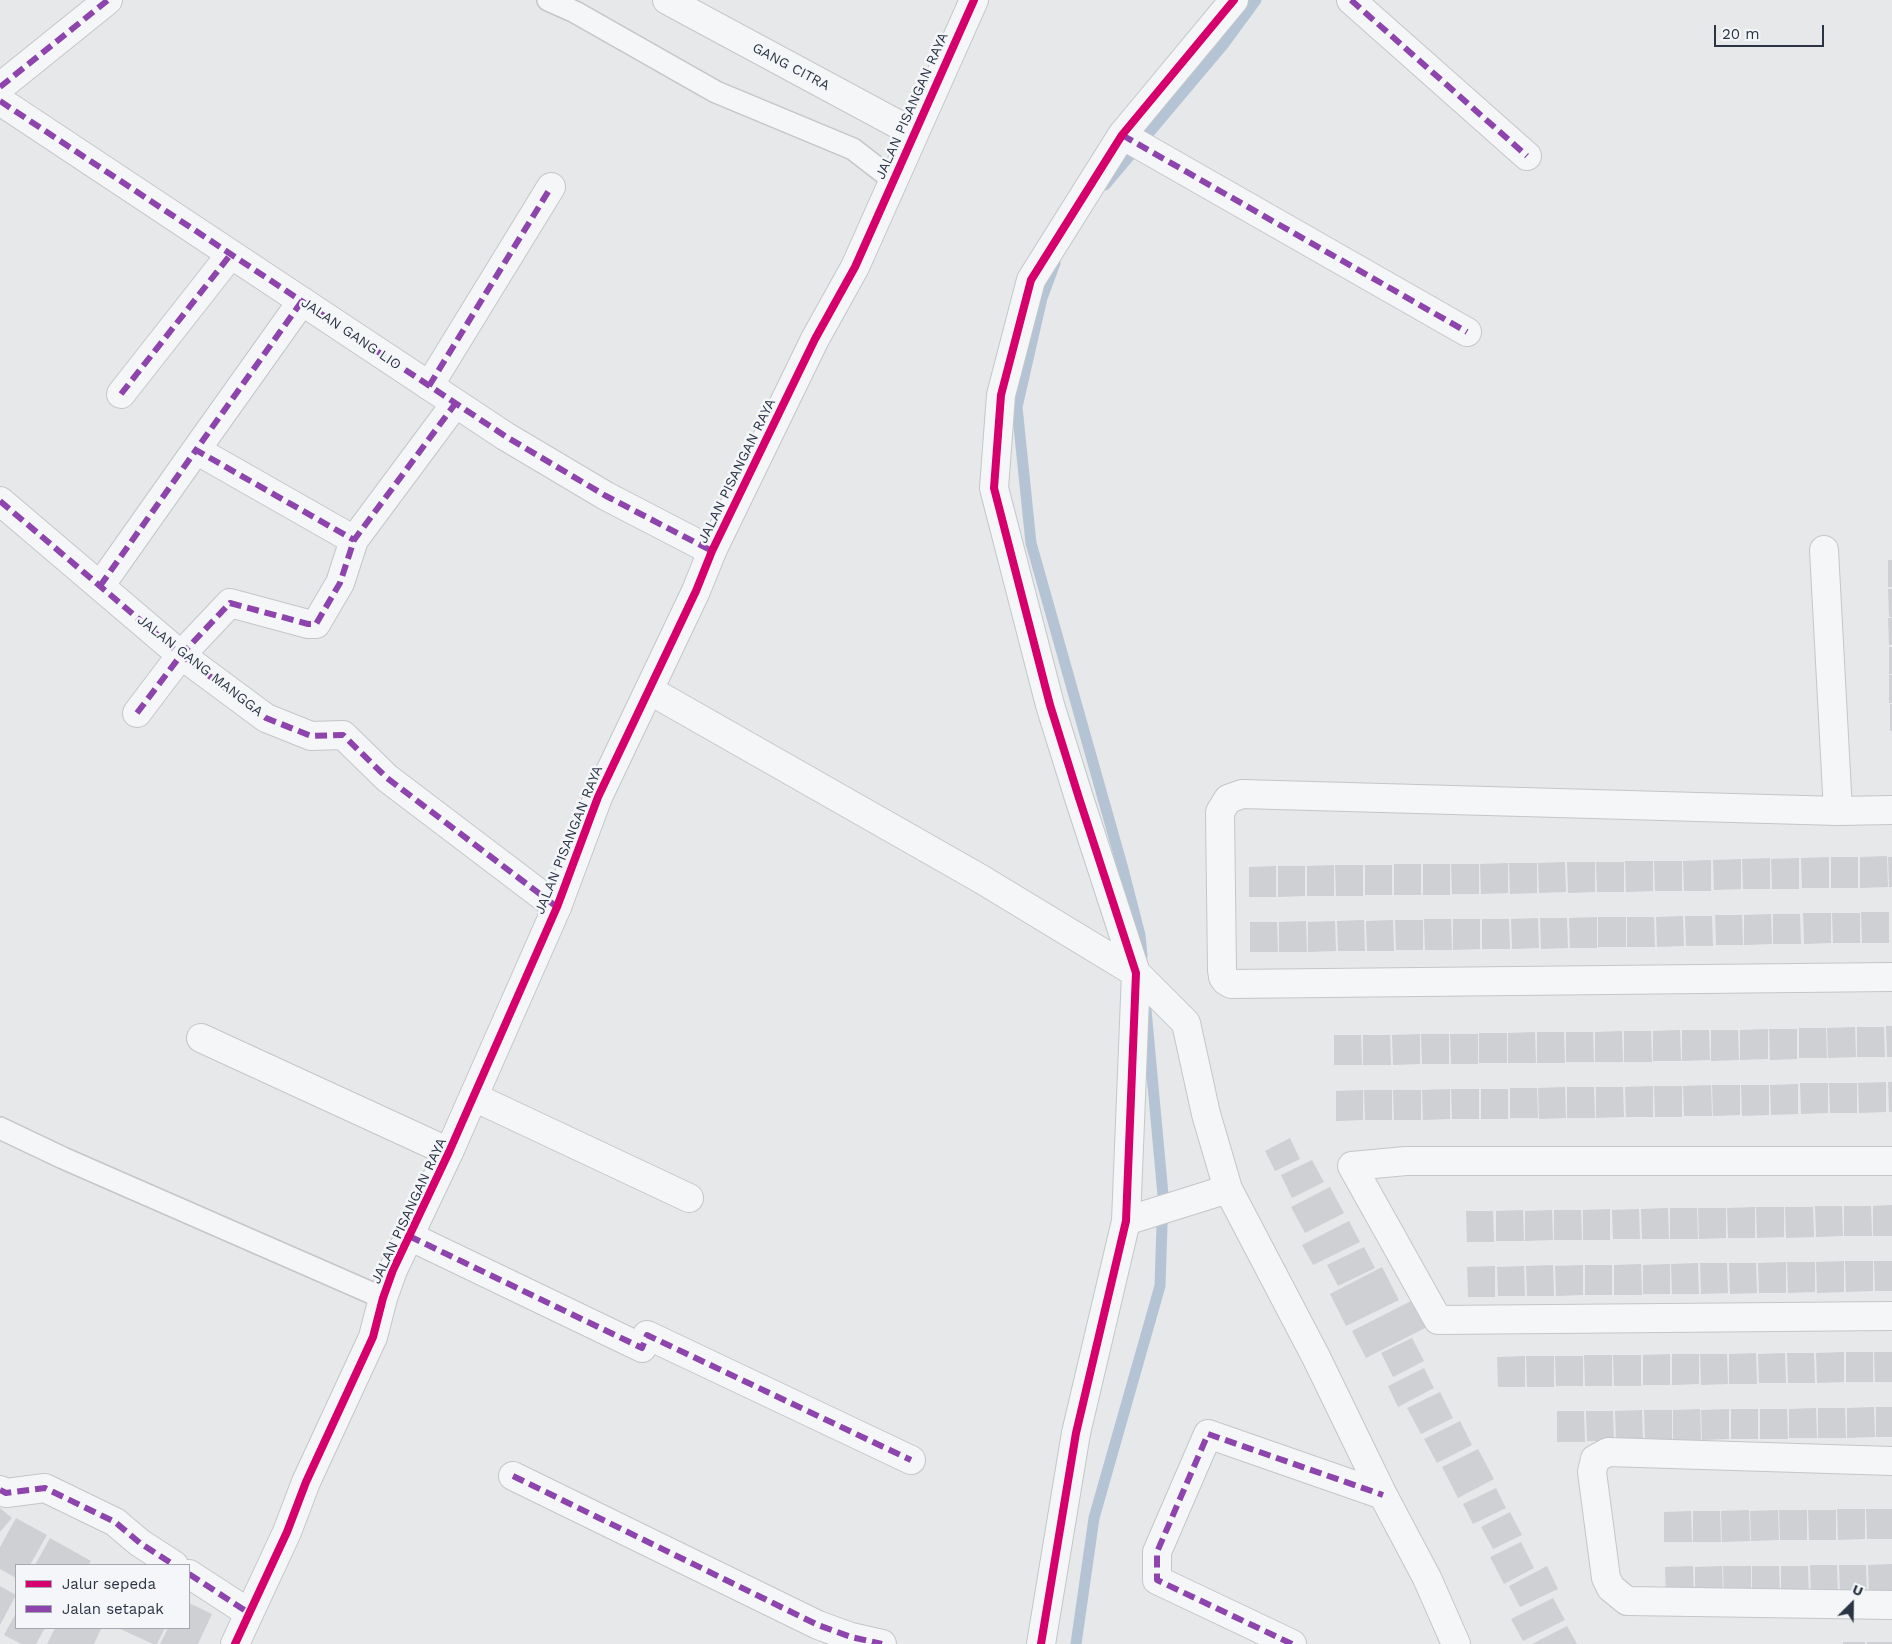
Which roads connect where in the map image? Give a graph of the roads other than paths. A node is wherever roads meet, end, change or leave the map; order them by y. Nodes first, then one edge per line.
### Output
1 (108, 0) edge
2 (548, 0) edge
3 (668, 0) edge
4 (974, 0) edge
5 (1234, 0) edge
6 (1351, 0) edge
7 (0, 87) edge
8 (0, 101) edge
9 (914, 133) junction
10 (1122, 135) junction
11 (1527, 156) dead end
12 (893, 180) junction
13 (551, 188) dead end
14 (231, 254) junction
15 (302, 301) junction
16 (1467, 332) dead end
17 (430, 386) junction
18 (121, 394) dead end
19 (455, 404) junction
20 (196, 450) junction
21 (0, 501) edge
22 (354, 540) junction
23 (1824, 550) dead end
24 (712, 551) junction
25 (100, 586) junction
26 (181, 655) junction
27 (649, 690) junction
28 (137, 713) dead end
29 (1892, 810) edge
30 (1838, 811) junction
31 (557, 907) junction
32 (1136, 973) junction
33 (1892, 978) edge
34 (201, 1038) dead end
35 (474, 1097) junction
36 (0, 1128) edge
37 (450, 1152) junction
38 (1892, 1160) edge
39 (1228, 1189) junction
40 (689, 1198) dead end
41 (1126, 1221) junction
42 (409, 1236) junction
43 (383, 1298) junction
44 (1892, 1316) edge
45 (911, 1460) dead end
46 (1892, 1461) edge
47 (513, 1476) dead end
48 (0, 1490) edge
49 (1382, 1495) junction
50 (172, 1564) edge
51 (190, 1575) edge
52 (1892, 1605) edge
53 (249, 1613) junction
54 (237, 1643) edge
55 (882, 1644) edge
56 (1041, 1644) edge
57 (1292, 1644) edge
58 (1456, 1644) edge

1 - 7 street
2 - 12 lane
3 - 9 street, GANG CITRA
4 - 9 street, JALAN PISANGAN RAYA
5 - 10 street
6 - 11 street
8 - 14 street, JALAN GANG LIO
9 - 12 street, JALAN PISANGAN RAYA
10 - 16 street
10 - 32 street
12 - 24 street, JALAN PISANGAN RAYA
13 - 17 street
14 - 15 street, JALAN GANG LIO
14 - 18 street
15 - 17 street, JALAN GANG LIO
15 - 20 street
17 - 19 street, JALAN GANG LIO
19 - 22 street
19 - 24 street, JALAN GANG LIO
20 - 22 street
20 - 25 street
21 - 25 street, JALAN GANG MANGGA
22 - 26 street
23 - 30 street
24 - 27 street, JALAN PISANGAN RAYA
25 - 26 street, JALAN GANG MANGGA
26 - 28 street
26 - 31 street, JALAN GANG MANGGA
27 - 31 street, JALAN PISANGAN RAYA
27 - 32 street
29 - 30 street
30 - 33 street
31 - 35 street, JALAN PISANGAN RAYA
32 - 39 street
32 - 41 street
34 - 37 street
35 - 37 street, JALAN PISANGAN RAYA
35 - 40 street
36 - 43 lane
37 - 42 street, JALAN PISANGAN RAYA
38 - 44 street
39 - 41 street
39 - 49 street
41 - 56 street
42 - 43 street, JALAN PISANGAN RAYA
42 - 45 street
43 - 53 street, JALAN PISANGAN RAYA
46 - 52 street
47 - 55 street
48 - 50 street
49 - 57 street
49 - 58 street
51 - 53 street
53 - 54 street, JALAN PISANGAN RAYA

